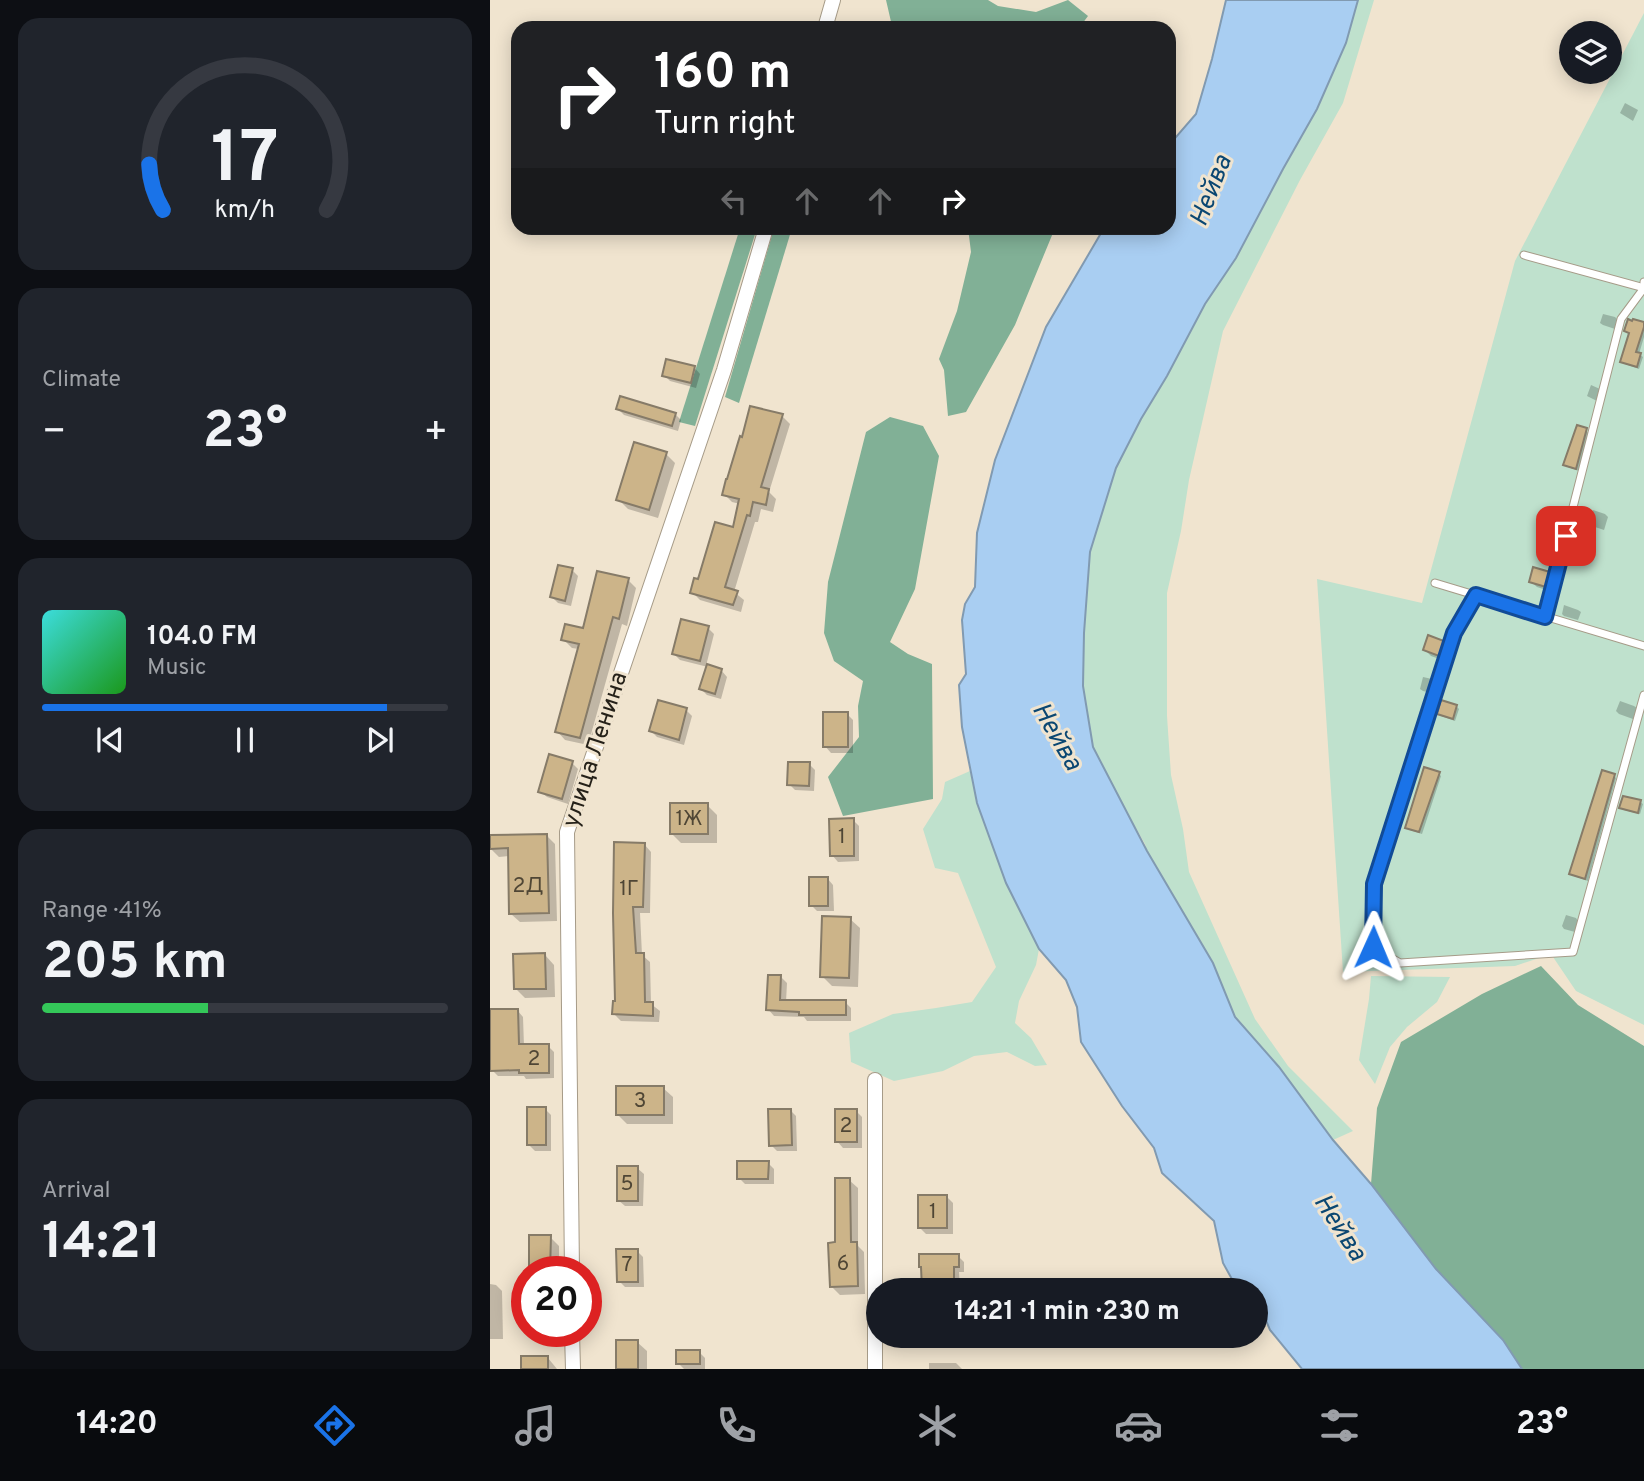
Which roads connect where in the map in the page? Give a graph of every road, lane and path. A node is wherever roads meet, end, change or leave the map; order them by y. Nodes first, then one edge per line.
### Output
1 (833, 0) edge
2 (827, 21) edge
3 (764, 235) edge
4 (1524, 255) dead end
5 (1644, 282) edge
6 (1644, 288) edge
7 (1435, 583) dead end
8 (1476, 595) junction
9 (1545, 617) junction
10 (1644, 646) edge
11 (1644, 695) edge
12 (875, 1080) dead end
13 (572, 1256) edge
14 (572, 1347) edge
15 (573, 1369) edge
16 (875, 1369) edge

1 - 2 street
3 - 13 street, улица Ленина
4 - 6 lane
5 - 6 lane
6 - 9 lane
7 - 8 lane
8 - 9 lane
8 - 11 lane
9 - 10 lane
12 - 16 street
14 - 15 street

